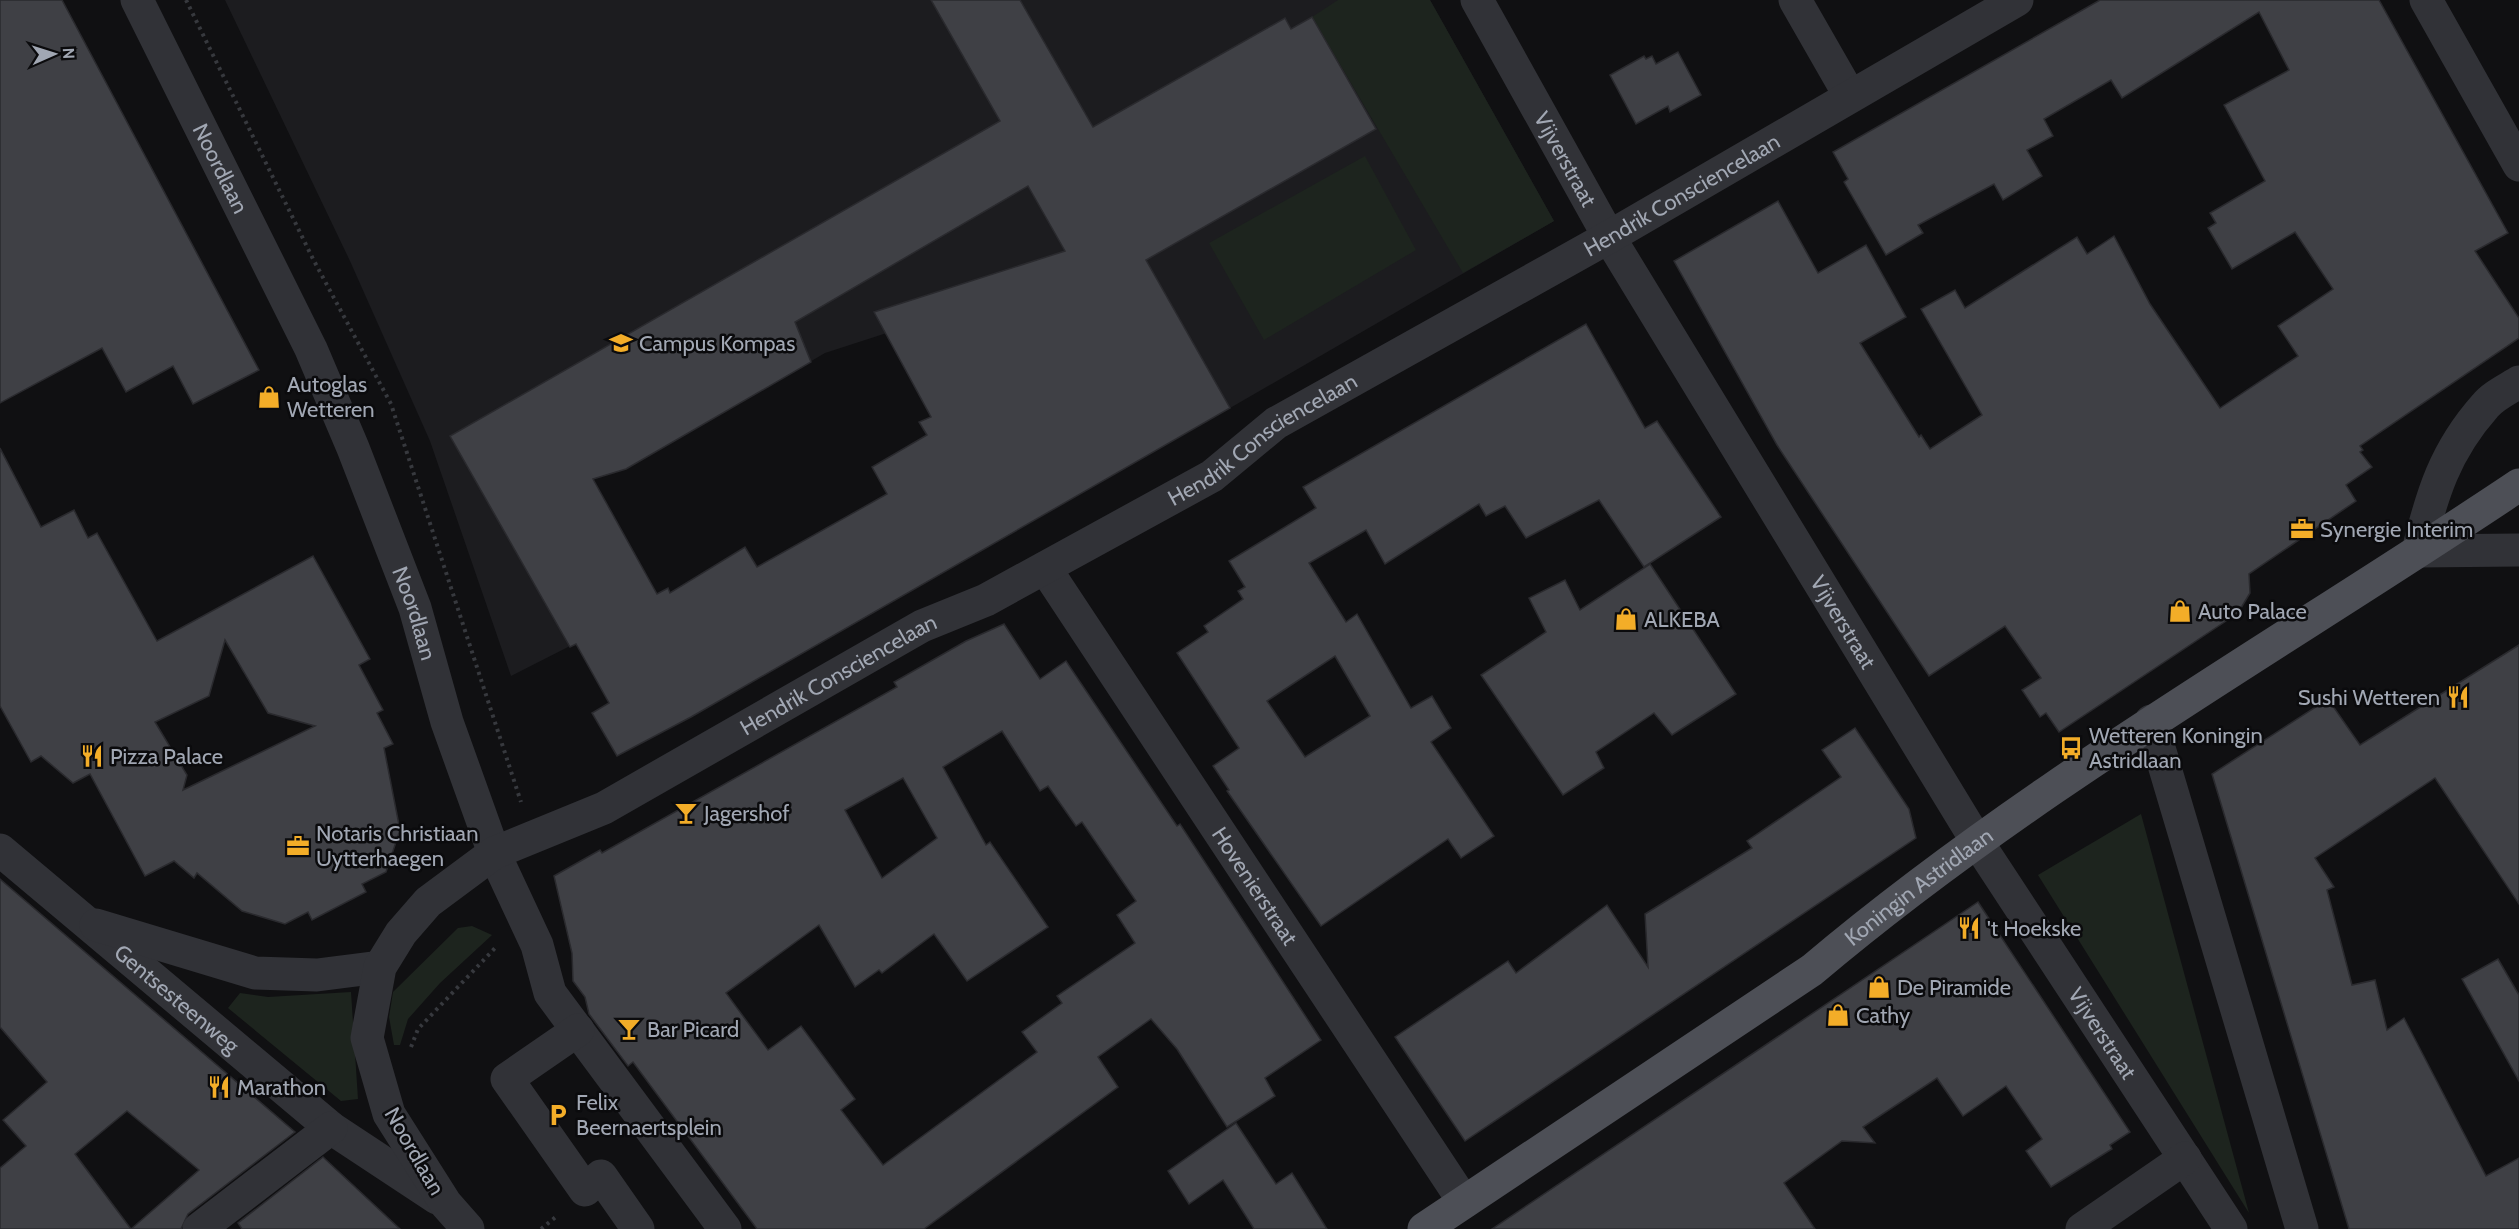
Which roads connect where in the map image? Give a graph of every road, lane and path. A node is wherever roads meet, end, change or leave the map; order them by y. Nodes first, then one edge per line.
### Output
1 (137, 0) edge
2 (1477, 0) edge
3 (1796, 0) edge
4 (2017, 0) edge
5 (2426, 0) edge
6 (1850, 96) junction
7 (2519, 165) edge
8 (1609, 237) junction
9 (2519, 382) edge
10 (2516, 487) edge
11 (2519, 550) edge
12 (2418, 551) junction
13 (1045, 568) junction
14 (2151, 721) junction
15 (1978, 843) junction
16 (0, 850) edge
17 (494, 854) junction
18 (524, 919) junction
19 (82, 921) junction
20 (380, 967) junction
21 (578, 1030) junction
22 (408, 1056) dead end
23 (331, 1128) junction
24 (2185, 1158) junction
25 (1464, 1202) junction
26 (446, 1204) junction
27 (564, 1211) dead end
28 (200, 1229) edge
29 (468, 1229) edge
30 (541, 1229) edge
31 (638, 1229) edge
32 (725, 1229) edge
33 (1424, 1229) edge
34 (2082, 1229) edge
35 (2231, 1229) edge
36 (2302, 1229) edge

1 - 17 street, Noordlaan
2 - 8 street, Vijverstraat
3 - 6 street
4 - 6 street, Hendrik Consciencelaan
5 - 7 street
6 - 8 street, Hendrik Consciencelaan
8 - 13 street, Hendrik Consciencelaan
8 - 15 street, Vijverstraat
9 - 12 street
10 - 12 main road, Koningin Astridlaan
11 - 12 street
12 - 14 main road, Koningin Astridlaan
13 - 17 street, Hendrik Consciencelaan
13 - 25 street, Hovenierstraat
14 - 15 main road, Koningin Astridlaan
14 - 36 street
15 - 24 street, Vijverstraat
15 - 25 main road, Koningin Astridlaan
16 - 19 street, Gentsesteenweg
17 - 18 street
17 - 20 street, Noordlaan
18 - 21 street
18 - 22 path
19 - 20 street, Gentsesteenweg
19 - 23 street, Gentsesteenweg
20 - 26 street, Noordlaan
21 - 31 street
21 - 32 street
23 - 26 street, Gentsesteenweg
23 - 28 street
24 - 34 street
24 - 35 street, Vijverstraat
25 - 33 main road, Koningin Astridlaan
26 - 29 street
27 - 30 path

